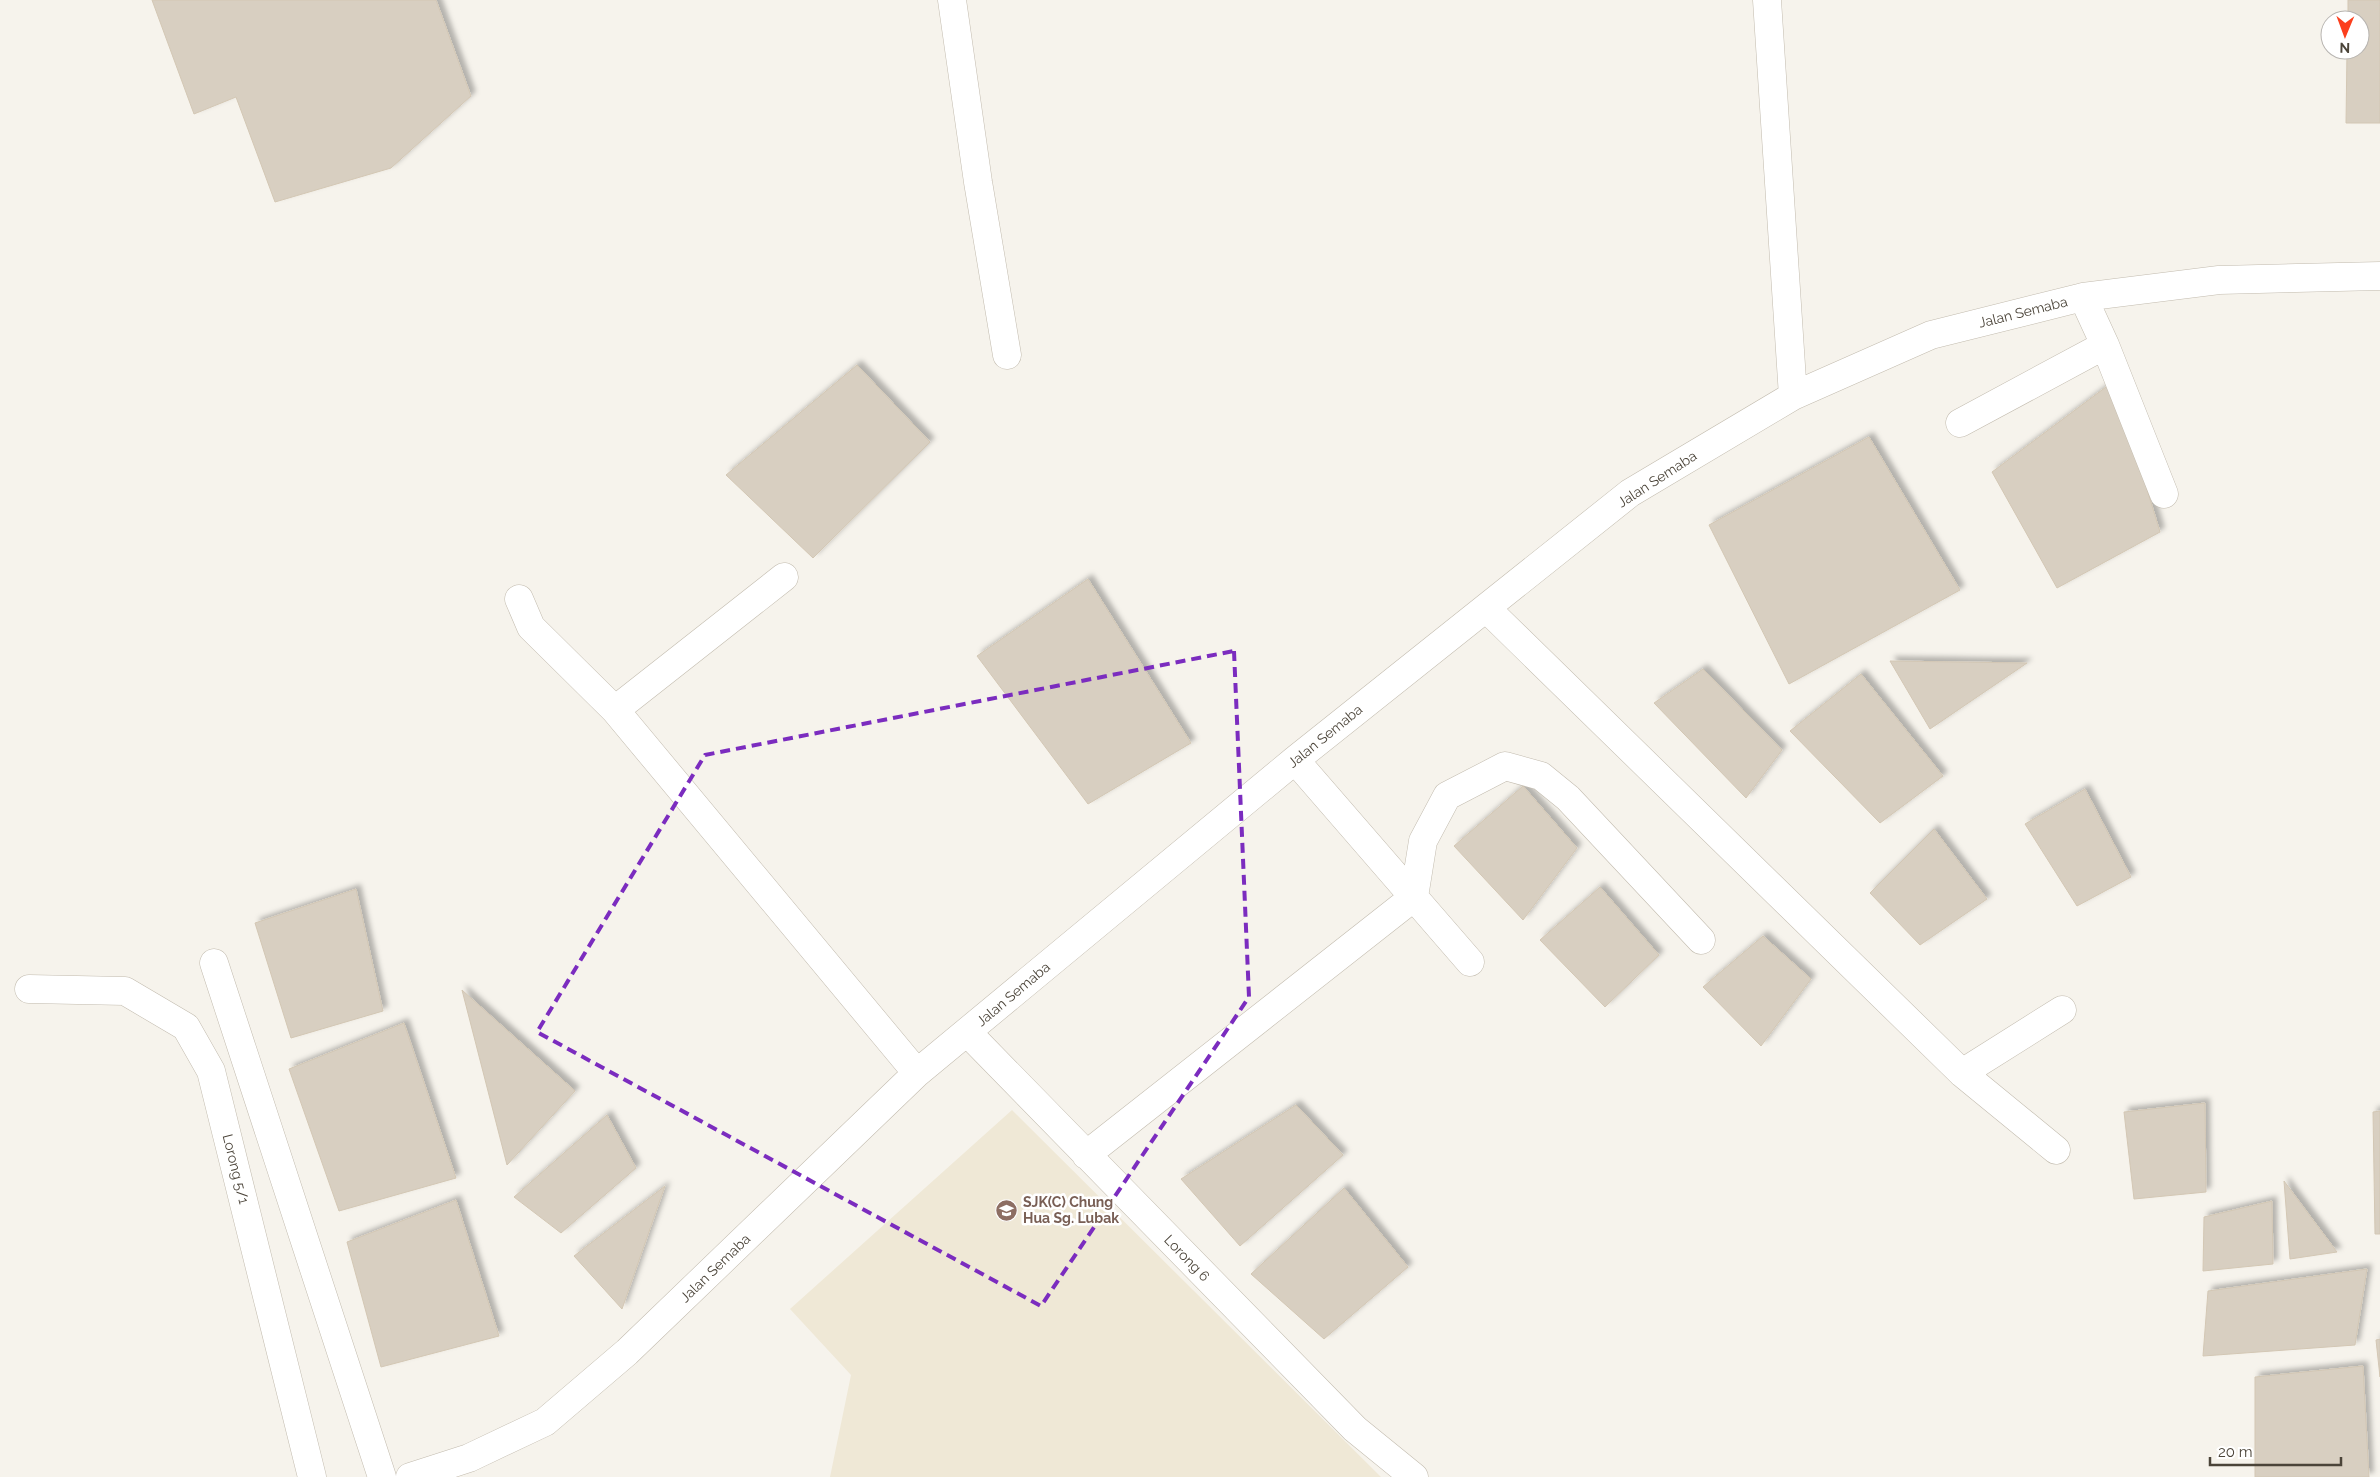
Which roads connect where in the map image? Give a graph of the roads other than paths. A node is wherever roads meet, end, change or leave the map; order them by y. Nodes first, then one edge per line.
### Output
1 (952, 0) edge
2 (1767, 0) edge
3 (2380, 276) edge
4 (2083, 297) junction
5 (2105, 345) junction
6 (1006, 354) dead end
7 (1793, 396) junction
8 (1960, 423) dead end
9 (2164, 494) dead end
10 (784, 577) dead end
11 (519, 598) dead end
12 (1486, 608) junction
13 (615, 710) junction
14 (1295, 760) junction
15 (1414, 897) junction
16 (1701, 940) dead end
17 (1470, 962) dead end
18 (214, 963) dead end
19 (29, 989) dead end
20 (2062, 1010) dead end
21 (967, 1032) junction
22 (917, 1073) junction
23 (1962, 1073) junction
24 (2056, 1150) dead end
25 (1086, 1155) junction
26 (438, 1472) edge
27 (312, 1477) edge
28 (382, 1477) edge
29 (410, 1477) edge
30 (1414, 1477) edge

1 - 6 street
2 - 7 street
3 - 4 street, Jalan Semaba
4 - 5 street
4 - 7 street, Jalan Semaba
5 - 8 street
5 - 9 street
7 - 12 street, Jalan Semaba
10 - 13 street
11 - 13 street
12 - 14 street, Jalan Semaba
12 - 23 street
13 - 22 street
14 - 15 street
14 - 21 street, Jalan Semaba
15 - 16 street
15 - 17 street
15 - 25 street
18 - 28 street
19 - 27 street, Lorong 5/1
20 - 23 street
21 - 22 street, Jalan Semaba
21 - 25 street, Lorong 6
22 - 26 street, Jalan Semaba
23 - 24 street
25 - 30 street, Lorong 6
26 - 29 street, Jalan Semaba

